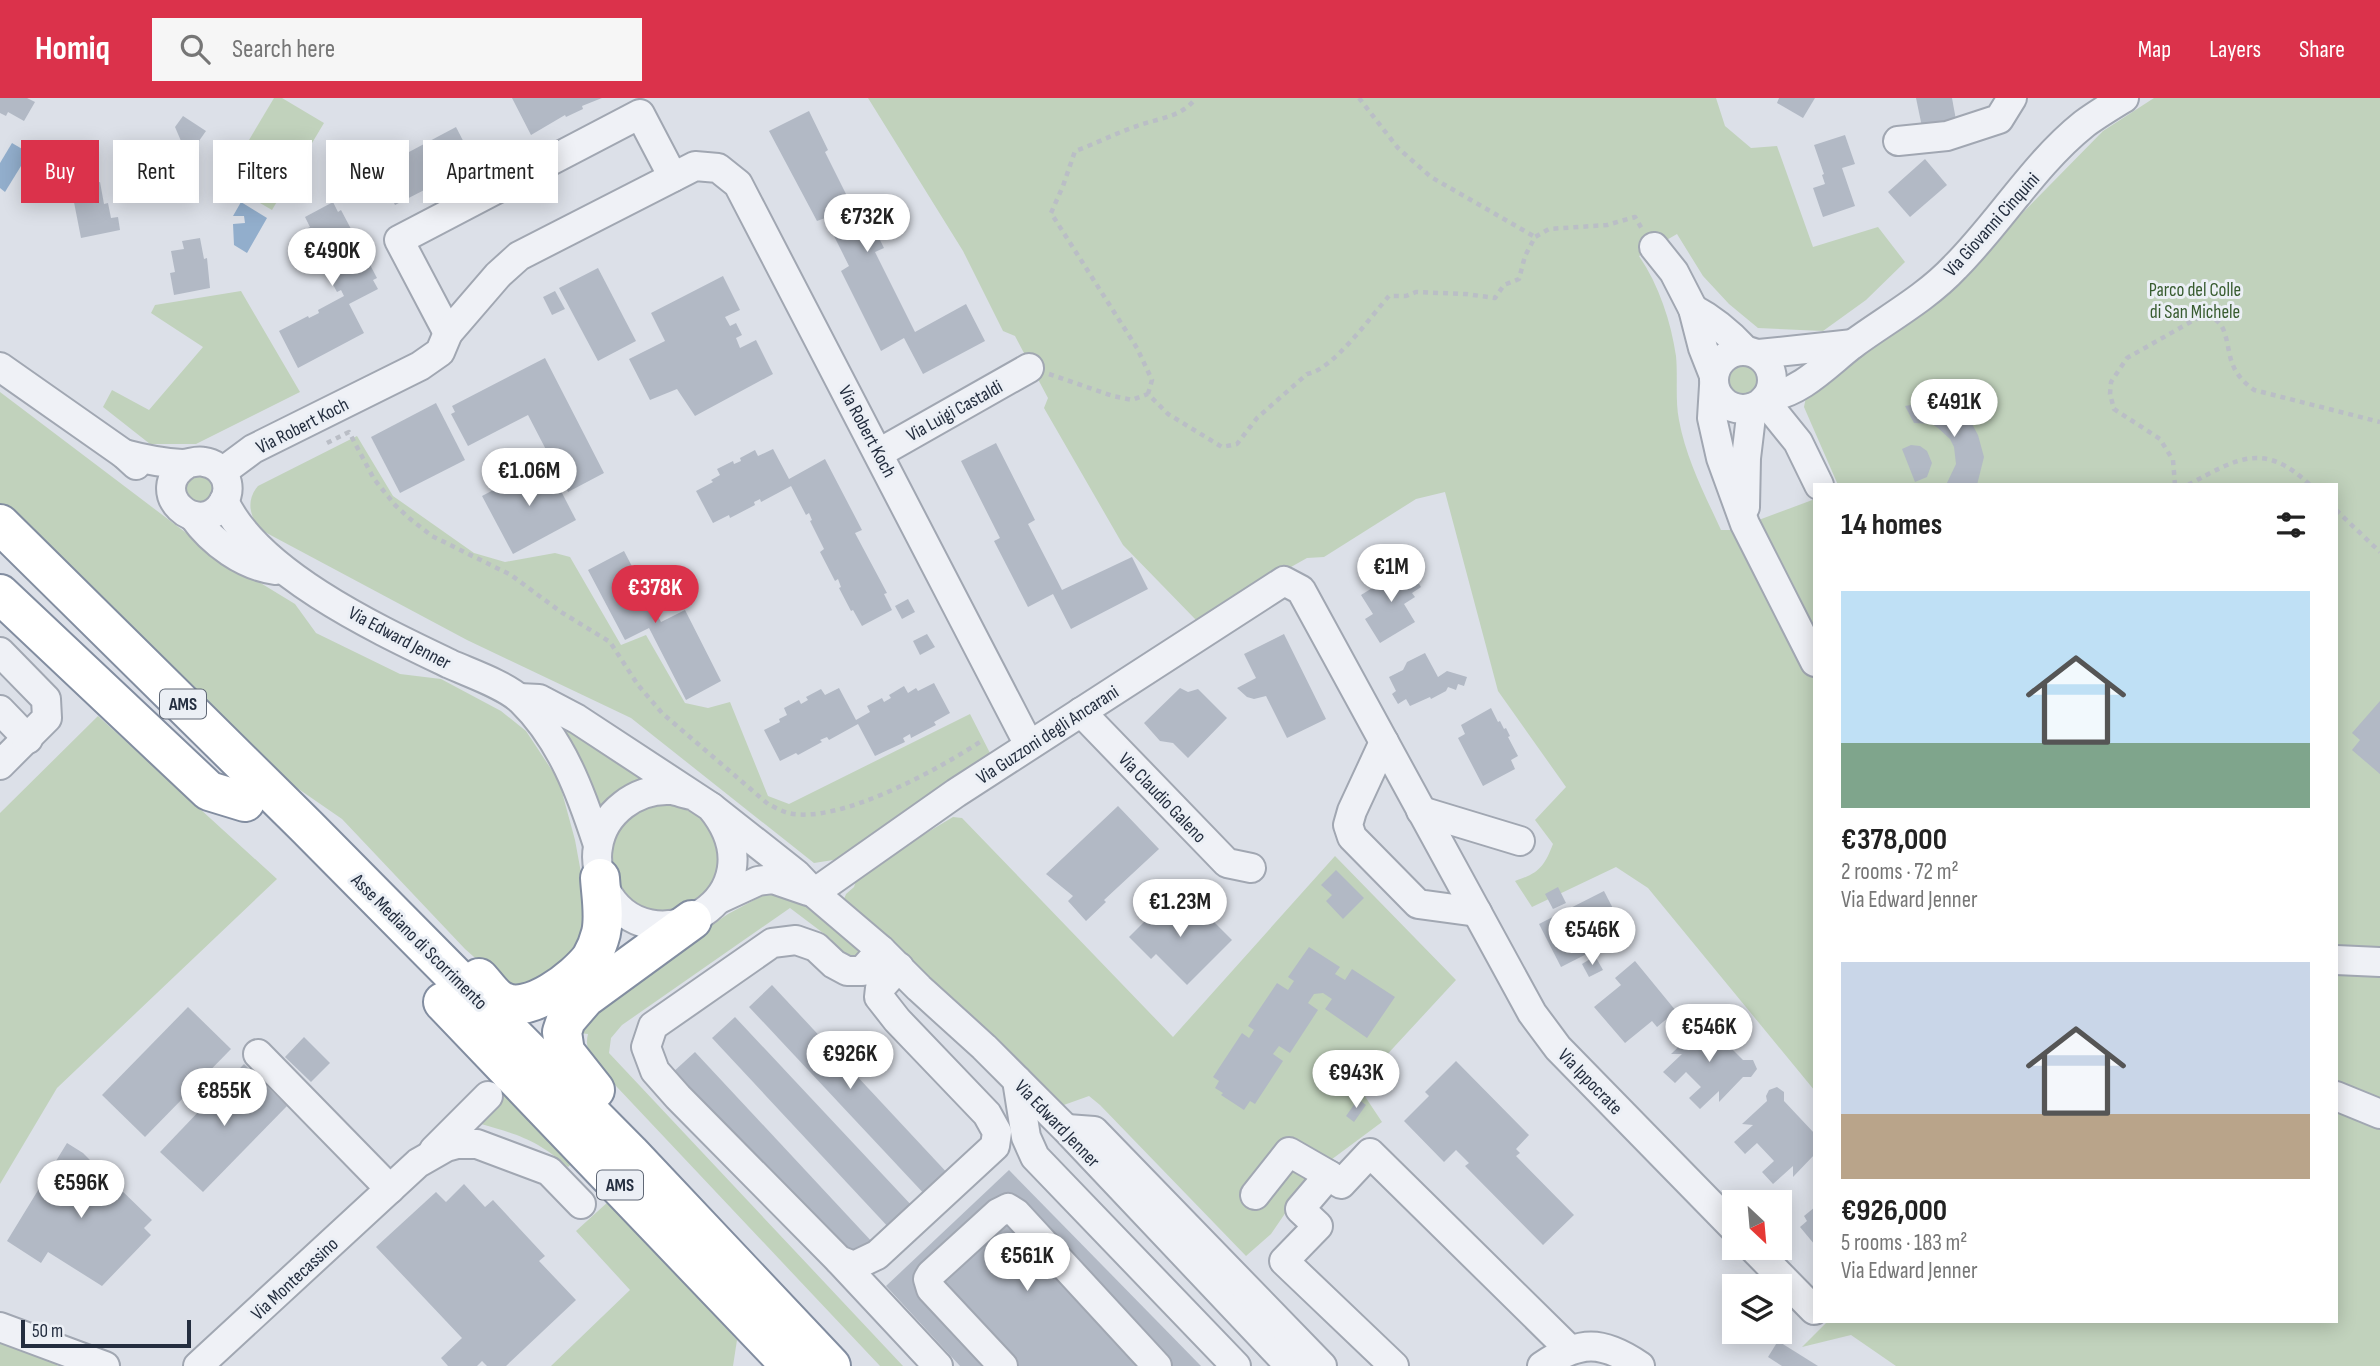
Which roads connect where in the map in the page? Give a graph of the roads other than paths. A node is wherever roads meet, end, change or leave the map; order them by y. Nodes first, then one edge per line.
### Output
1 (2012, 98) edge
2 (2124, 98) edge
3 (1898, 141) dead end
4 (673, 177) junction
5 (1654, 247) road end
6 (1693, 309) junction
7 (448, 333) junction
8 (1853, 344) junction
9 (1752, 352) junction
10 (0, 367) edge
11 (1029, 368) road end
12 (1714, 381) junction
13 (1760, 403) junction
14 (879, 453) junction
15 (124, 454) junction
16 (187, 464) junction
17 (222, 472) junction
18 (1818, 483) edge
19 (224, 501) junction
20 (183, 508) junction
21 (0, 524) edge
22 (1745, 524) junction
23 (0, 561) edge
24 (283, 571) junction
25 (1284, 581) joint
26 (51, 592) junction
27 (0, 594) edge
28 (0, 652) edge
29 (1813, 658) edge
30 (519, 698) junction
31 (0, 710) edge
32 (1081, 712) junction
33 (28, 739) junction
34 (1384, 742) junction
35 (1029, 745) junction
36 (0, 765) edge
37 (701, 801) junction
38 (245, 802) junction
39 (1421, 811) junction
40 (1520, 841) dead end
41 (599, 862) junction
42 (1251, 868) dead end
43 (814, 893) junction
44 (705, 910) junction
45 (1477, 912) junction
46 (412, 933) junction
47 (890, 958) junction
48 (2338, 960) edge
49 (2380, 962) edge
50 (258, 1054) dead end
51 (1017, 1080) junction
52 (488, 1096) dead end
53 (2338, 1097) edge
54 (2380, 1114) edge
55 (1066, 1129) junction
56 (995, 1146) junction
57 (630, 1153) junction
58 (427, 1157) junction
59 (1329, 1175) junction
60 (390, 1189) junction
61 (1255, 1195) dead end
62 (581, 1204) dead end
63 (1722, 1216) edge
64 (838, 1260) junction
65 (1766, 1260) edge
66 (1813, 1309) edge
67 (0, 1327) edge
68 (1569, 1349) junction
69 (764, 1352) edge
70 (105, 1366) edge
71 (198, 1366) edge
72 (791, 1366) edge
73 (831, 1366) edge
74 (938, 1366) edge
75 (1003, 1366) edge
76 (1157, 1366) edge
77 (1215, 1366) edge
78 (1236, 1366) edge
79 (1290, 1366) edge
80 (1322, 1366) edge
81 (1394, 1366) edge
82 (1542, 1366) edge
83 (1640, 1366) edge

1 - 3 street
2 - 8 street, Via Giovanni Cinquini
4 - 7 street, Via Robert Koch
4 - 7 street
4 - 14 street, Via Robert Koch
5 - 6 street
6 - 9 street
6 - 12 street
7 - 17 street, Via Robert Koch
8 - 9 street, Via Giovanni Cinquini
8 - 13 street, Via Giovanni Cinquini
9 - 12 street, Via Giovanni Cinquini
9 - 13 street
10 - 15 street, Via Edward Jenner
11 - 14 street, Via Luigi Castaldi
12 - 13 street
12 - 22 street
13 - 18 street
13 - 22 street
14 - 35 street, Via Robert Koch
15 - 16 street, Via Edward Jenner
15 - 20 street, Via Edward Jenner
16 - 17 street
16 - 20 street
17 - 19 street
19 - 20 street
19 - 24 street, Via Edward Jenner
20 - 24 street, Via Edward Jenner
21 - 26 highway, Asse Mediano di Scorrimento / AMS
22 - 29 street
23 - 26 highway, Asse Mediano di Scorrimento / AMS
24 - 30 street, Via Edward Jenner
25 - 32 street, Via Guzzoni degli Ancarani
25 - 34 street, Via Ippocrate
26 - 38 highway, Asse Mediano di Scorrimento / AMS
26 - 46 highway, Asse Mediano di Scorrimento / AMS
27 - 38 highway
28 - 33 street
30 - 37 street, Via Edward Jenner
30 - 41 street, Via Edward Jenner
31 - 33 street
32 - 35 street, Via Guzzoni degli Ancarani
32 - 42 street, Via Claudio Galeno
33 - 36 street
34 - 39 street, Via Ippocrate
34 - 45 street
35 - 43 street, Via Guzzoni degli Ancarani
37 - 41 street
37 - 43 street, Via Edward Jenner
37 - 44 street, Via Edward Jenner
38 - 69 highway, Asse Mediano di Scorrimento / AMS
39 - 40 street
39 - 45 street, Via Ippocrate
41 - 44 street, Via Edward Jenner
41 - 46 highway
43 - 44 street, Via Edward Jenner
43 - 47 street, Via Edward Jenner
44 - 57 highway
45 - 63 street, Via Ippocrate
46 - 57 highway, Asse Mediano di Scorrimento / AMS
47 - 51 street, Via Edward Jenner
47 - 56 street
47 - 64 street
48 - 49 street
50 - 60 street
51 - 55 street, Via Edward Jenner
51 - 78 street
52 - 58 street
53 - 54 street
55 - 79 street, Via Edward Jenner
55 - 80 street
56 - 64 street
56 - 77 street
57 - 73 highway, Asse Mediano di Scorrimento / AMS
58 - 60 street, Via Montecassino
58 - 62 street, Via Montecassino
59 - 61 street
59 - 68 street
59 - 81 street
60 - 71 street, Via Montecassino
64 - 74 street
65 - 66 street
67 - 70 street
68 - 82 street
68 - 83 street
69 - 72 highway, Asse Mediano di Scorrimento / AMS
75 - 76 street

